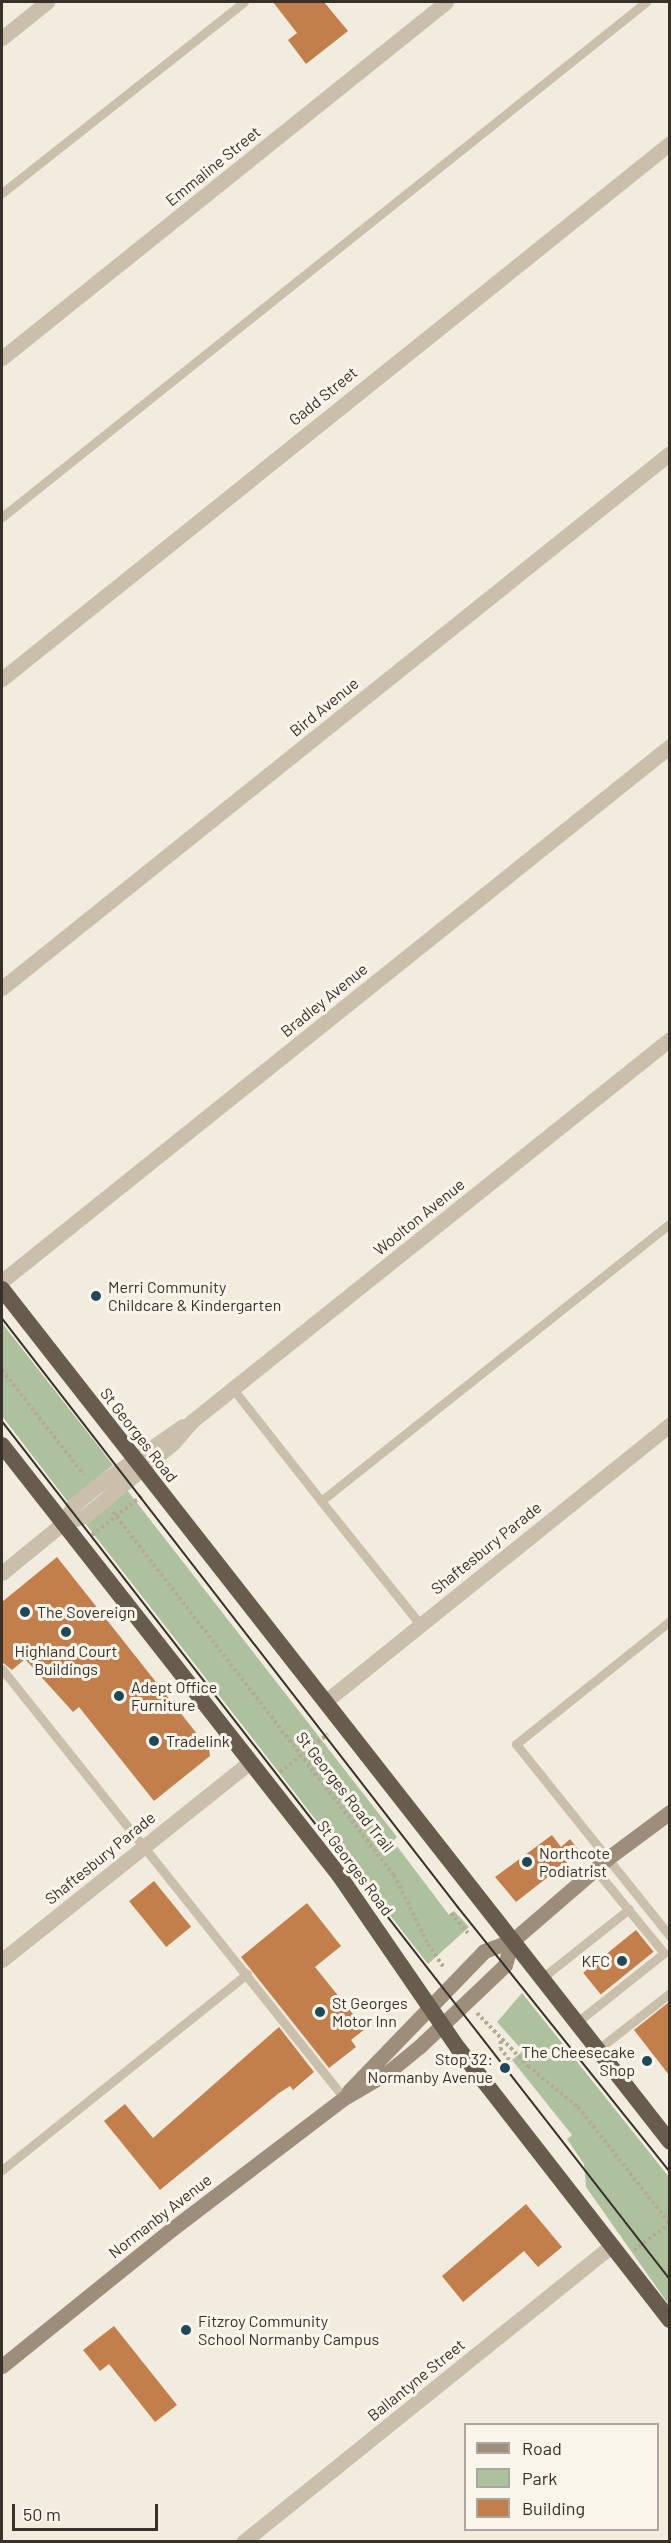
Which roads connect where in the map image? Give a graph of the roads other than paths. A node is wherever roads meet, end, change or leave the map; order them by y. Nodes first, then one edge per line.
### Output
1 (47, 2) edge
2 (244, 2) edge
3 (446, 2) edge
4 (646, 2) edge
5 (2, 38) edge
6 (669, 143) edge
7 (2, 193) edge
8 (2, 358) edge
9 (669, 453) edge
10 (2, 517) edge
11 (2, 679) edge
12 (669, 746) edge
13 (2, 988) edge
14 (669, 1039) edge
15 (669, 1223) edge
16 (2, 1281) edge
17 (2, 1288) edge
18 (233, 1389) junction
19 (669, 1424) edge
20 (2, 1445) edge
21 (138, 1462) junction
22 (321, 1501) junction
23 (63, 1523) junction
24 (2, 1573) edge
25 (669, 1621) edge
26 (420, 1624) junction
27 (2, 1669) edge
28 (326, 1701) junction
29 (250, 1762) junction
30 (669, 1812) edge
31 (144, 1845) junction
32 (608, 1858) junction
33 (595, 1869) junction
34 (629, 1908) junction
35 (669, 1936) edge
36 (512, 1941) junction
37 (2, 1960) edge
38 (247, 1974) junction
39 (542, 1978) junction
40 (669, 1993) edge
41 (428, 2006) junction
42 (576, 2023) junction
43 (442, 2026) junction
44 (597, 2050) junction
45 (344, 2098) junction
46 (669, 2142) edge
47 (2, 2170) edge
48 (611, 2246) junction
49 (669, 2320) edge
50 (2, 2366) edge
51 (243, 2541) edge

1 - 5 street
2 - 7 lane
3 - 8 street, Emmaline Street
4 - 10 lane
6 - 11 street, Gadd Street
9 - 13 street, Bird Avenue
12 - 16 street, Bradley Avenue
14 - 18 street, Woolton Avenue
15 - 22 lane
17 - 21 highway, St Georges Road
18 - 21 street, Woolton Avenue
18 - 22 lane
19 - 26 street, Shaftesbury Parade
20 - 23 highway, St Georges Road
21 - 23 street, Woolton Avenue
21 - 23 street, Woolton Avenue
21 - 28 highway, St Georges Road
22 - 26 lane
23 - 24 street, Woolton Avenue
23 - 29 highway, St Georges Road
25 - 32 lane
26 - 28 street, Shaftesbury Parade
27 - 31 lane
28 - 36 highway, St Georges Road
29 - 31 street, Shaftesbury Parade
29 - 41 highway, St Georges Road
30 - 32 main road, Normanby Avenue
31 - 37 street, Shaftesbury Parade
31 - 38 lane
32 - 33 main road, Normanby Avenue
32 - 35 lane
33 - 34 lane
33 - 36 main road, Normanby Avenue
34 - 39 lane
34 - 42 lane
36 - 39 highway, St Georges Road
36 - 41 main road, Normanby Avenue
36 - 43 main road, Normanby Avenue
38 - 45 lane
38 - 47 lane
39 - 42 highway, St Georges Road
40 - 44 lane
41 - 43 highway, St Georges Road
41 - 45 main road, Normanby Avenue
42 - 44 highway, St Georges Road
43 - 45 main road, Normanby Avenue
43 - 48 highway, St Georges Road
44 - 46 highway, St Georges Road
45 - 50 main road, Normanby Avenue
48 - 49 highway, St Georges Road
48 - 51 street, Ballantyne Street

